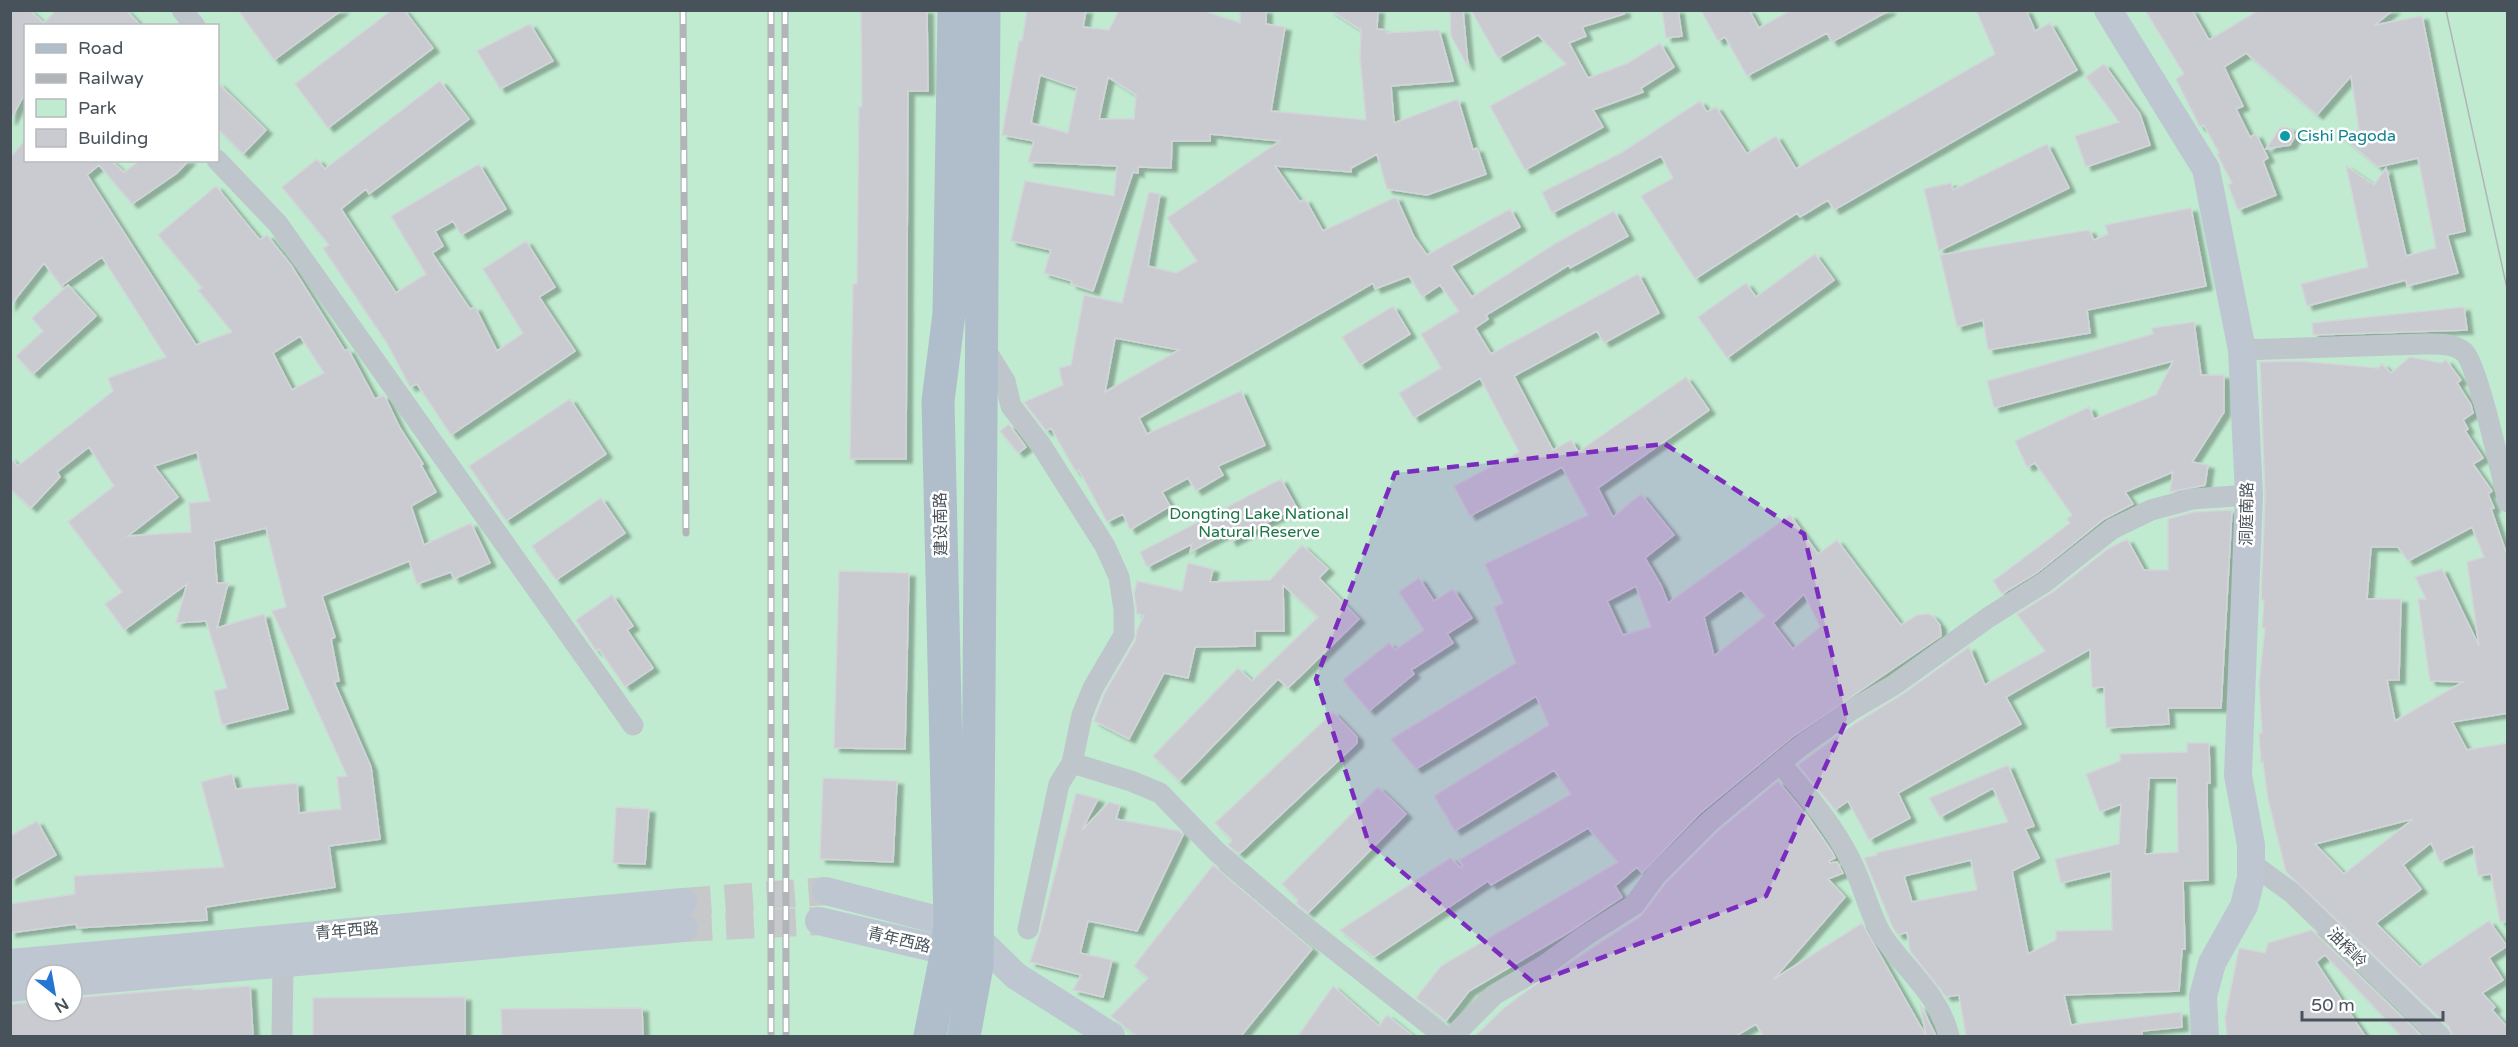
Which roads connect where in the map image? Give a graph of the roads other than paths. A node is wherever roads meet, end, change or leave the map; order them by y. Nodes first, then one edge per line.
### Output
1 (182, 10) edge
2 (954, 10) edge
3 (984, 10) edge
4 (2108, 10) edge
5 (193, 24) edge
6 (219, 162) edge
7 (982, 342) junction
8 (2242, 350) junction
9 (2249, 495) junction
10 (2508, 502) edge
11 (633, 725) dead end
12 (1072, 763) junction
13 (1780, 763) junction
14 (2251, 863) junction
15 (826, 891) tunnel mouth
16 (819, 921) tunnel mouth
17 (1028, 929) dead end
18 (963, 945) junction
19 (10, 963) edge
20 (283, 963) junction
21 (84, 981) edge
22 (282, 1036) edge
23 (930, 1036) edge
24 (964, 1036) edge
25 (1111, 1036) edge
26 (1444, 1036) edge
27 (1453, 1036) edge
28 (1949, 1036) edge
29 (2205, 1036) edge
30 (2440, 1036) edge

1 - 5 street
2 - 18 main road, 建设南路
3 - 7 main road, 建设南路
4 - 8 main road, 洞庭南路
6 - 11 street
7 - 12 street
7 - 18 main road, 建设南路
8 - 9 main road, 洞庭南路
8 - 10 street
9 - 13 street
9 - 14 main road, 洞庭南路
12 - 17 street
12 - 26 street
13 - 27 street
13 - 28 street
14 - 29 main road, 洞庭南路
14 - 30 street, 油榨岭
15 - 18 main road, 青年西路
16 - 18 main road, 青年西路
18 - 23 main road, 建设南路
18 - 24 main road, 建设南路
18 - 25 main road
19 - 20 main road, 青年西路
20 - 21 main road, 青年西路
20 - 22 street

